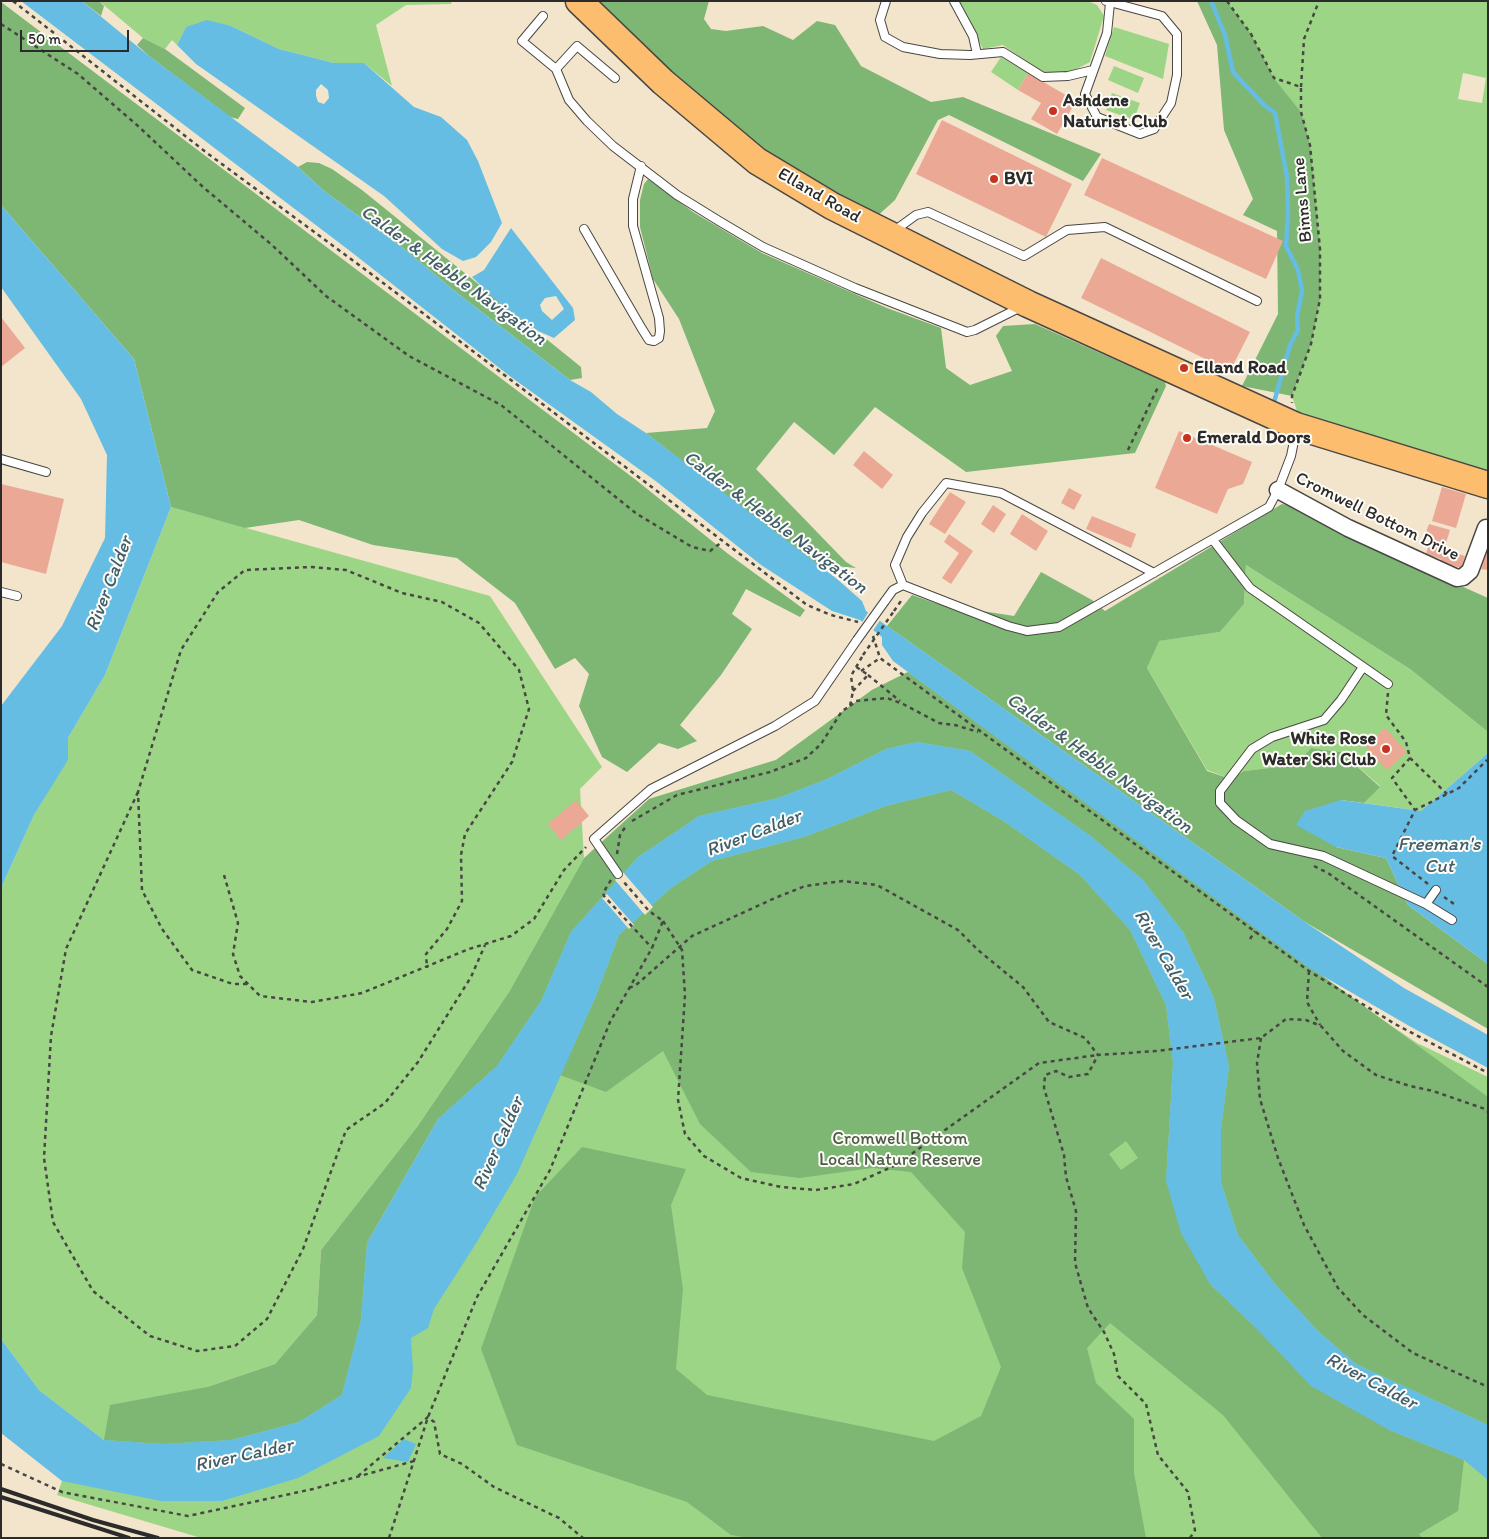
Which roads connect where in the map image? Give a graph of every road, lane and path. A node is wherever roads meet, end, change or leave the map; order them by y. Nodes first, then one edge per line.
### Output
1 (13, 1) edge
2 (580, 1) edge
3 (886, 1) edge
4 (954, 1) edge
5 (1227, 1) edge
6 (1319, 1) edge
7 (1108, 2) edge
8 (544, 16) dead end
9 (1, 24) edge
10 (977, 54) junction
11 (556, 70) junction
12 (1093, 70) junction
13 (615, 78) dead end
14 (1301, 87) junction
15 (641, 166) junction
16 (584, 229) dead end
17 (889, 235) junction
18 (1257, 301) dead end
19 (1028, 304) junction
20 (1168, 368) junction
21 (1296, 426) junction
22 (1128, 450) dead end
23 (1, 458) edge
24 (46, 472) dead end
25 (1488, 484) edge
26 (1278, 490) junction
27 (1482, 526) edge
28 (1212, 540) junction
29 (723, 542) junction
30 (1154, 573) junction
31 (903, 585) junction
32 (1, 592) edge
33 (17, 596) dead end
34 (894, 611) dead end
35 (864, 628) dead end
36 (870, 633) dead end
37 (880, 658) junction
38 (855, 666) junction
39 (1363, 666) junction
40 (861, 671) junction
41 (868, 675) junction
42 (1388, 684) joint
43 (853, 691) junction
44 (902, 704) junction
45 (850, 706) junction
46 (982, 733) junction
47 (1410, 758) junction
48 (1487, 760) edge
49 (138, 792) junction
50 (1448, 794) junction
51 (1415, 810) junction
52 (594, 839) junction
53 (1312, 865) dead end
54 (617, 873) junction
55 (224, 875) dead end
56 (1436, 890) junction
57 (1426, 904) junction
58 (1454, 904) dead end
59 (1452, 920) dead end
60 (663, 921) junction
61 (1255, 931) junction
62 (1250, 939) dead end
63 (485, 945) junction
64 (680, 947) junction
65 (652, 948) junction
66 (427, 968) junction
67 (1309, 971) junction
68 (247, 984) junction
69 (1488, 987) edge
70 (629, 988) junction
71 (1321, 1026) junction
72 (1261, 1038) junction
73 (1098, 1055) junction
74 (1488, 1073) edge
75 (1488, 1112) edge
76 (1488, 1386) edge
77 (428, 1417) junction
78 (414, 1461) junction
79 (1, 1464) edge
80 (357, 1477) junction
81 (389, 1538) edge
82 (583, 1538) edge
83 (1190, 1538) edge

1 - 29 path
2 - 17 main road, Elland Road
3 - 10 lane
4 - 10 lane
5 - 14 path
6 - 14 path, Binns Lane
7 - 12 lane
7 - 12 lane
8 - 11 lane
9 - 29 path
10 - 12 lane
11 - 13 lane
11 - 15 lane
14 - 21 path, Binns Lane
15 - 16 lane
15 - 19 lane
17 - 18 lane
17 - 19 main road, Elland Road
19 - 20 main road, Elland Road
20 - 21 main road, Elland Road
20 - 22 path
21 - 25 main road, Elland Road
21 - 26 lane
23 - 24 lane
26 - 27 street, Cromwell Bottom Drive
26 - 28 lane
28 - 30 lane
28 - 39 lane
29 - 35 path
30 - 31 lane
30 - 31 lane
31 - 52 lane, bridge
32 - 33 lane
34 - 38 path, bridge
36 - 37 path
37 - 40 path
37 - 46 path
38 - 40 path
38 - 43 path
39 - 42 lane
39 - 57 lane
40 - 41 path
41 - 43 path
41 - 44 path
42 - 47 path
43 - 45 path
44 - 45 path
44 - 46 path
45 - 54 path
46 - 61 path
47 - 50 path
47 - 51 path
48 - 50 path
49 - 63 path
49 - 66 path
49 - 68 path
50 - 51 path
51 - 56 path
52 - 54 lane
52 - 63 path
53 - 69 path
54 - 60 path
54 - 65 path
55 - 68 path
56 - 57 lane
56 - 58 path
57 - 59 lane
60 - 64 path
60 - 65 path
61 - 62 path
61 - 67 path
63 - 66 path
64 - 70 path
64 - 73 path
64 - 73 path
65 - 70 path
66 - 68 path
67 - 71 path
67 - 74 path
70 - 77 path
71 - 72 path
71 - 75 path
72 - 73 path
72 - 76 path
73 - 83 path
77 - 78 path
77 - 80 path
77 - 82 path
78 - 80 path
78 - 81 path
79 - 80 path

